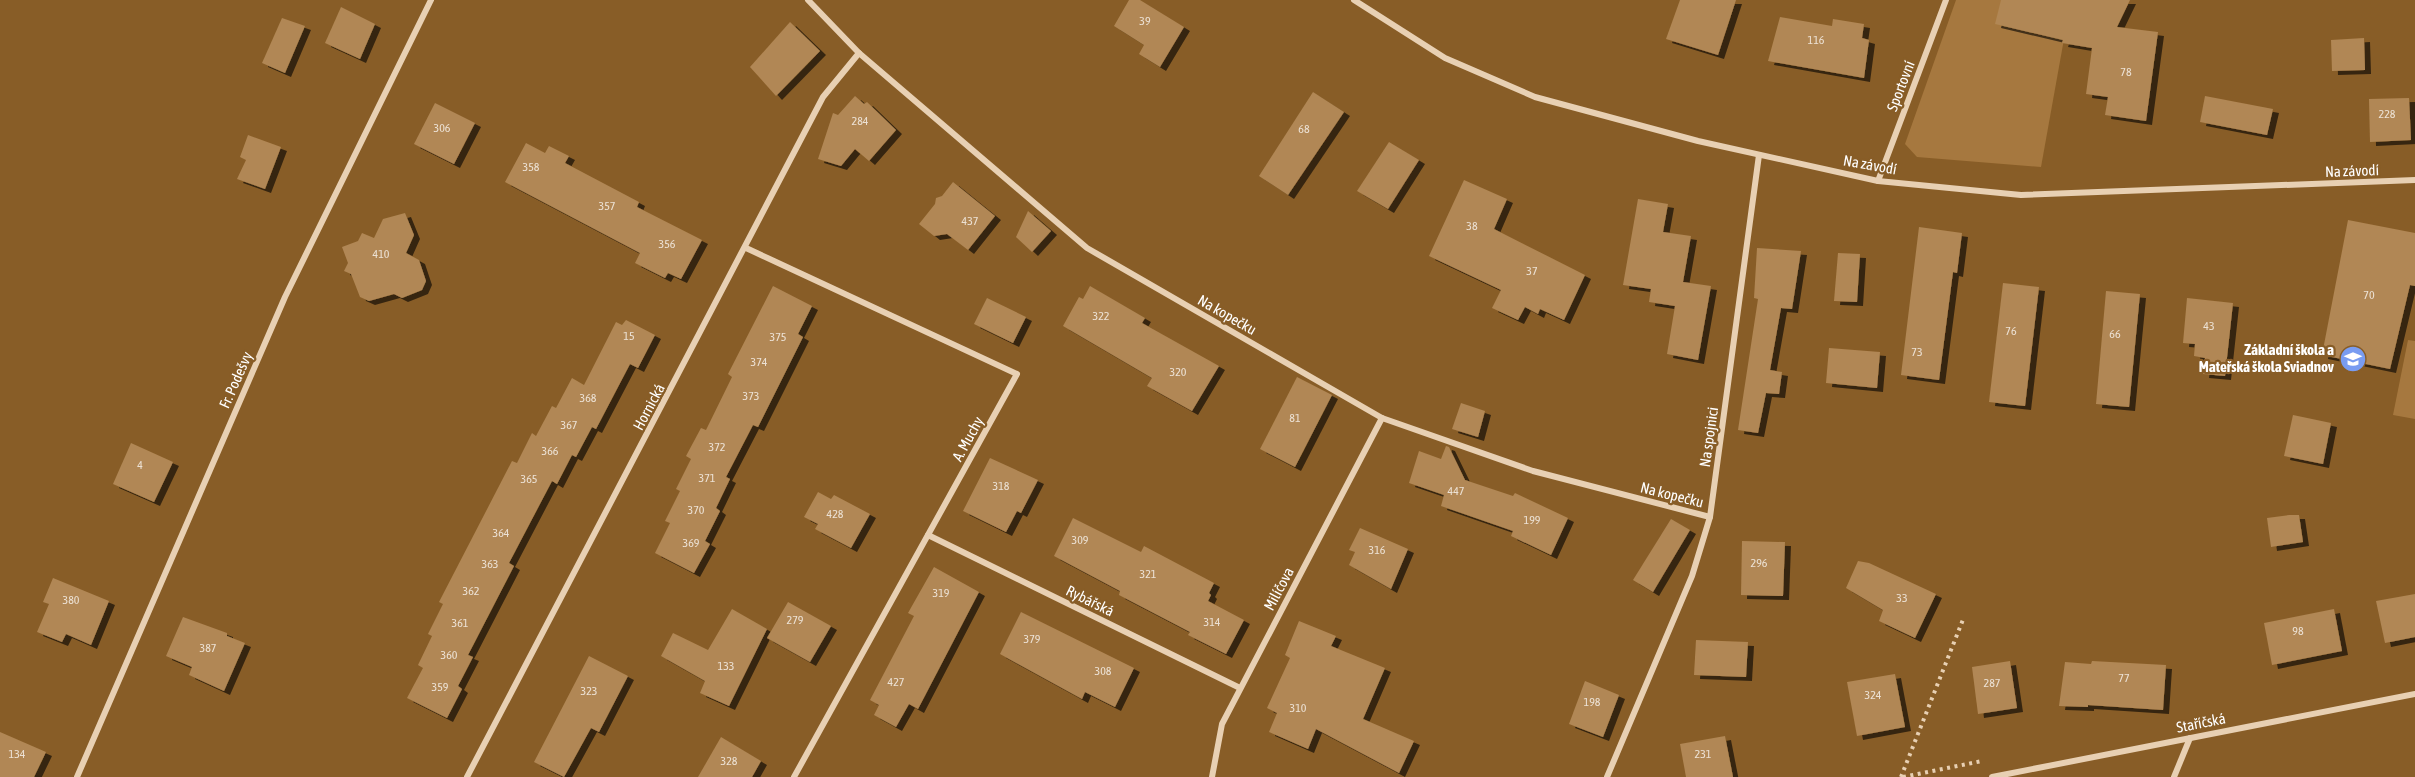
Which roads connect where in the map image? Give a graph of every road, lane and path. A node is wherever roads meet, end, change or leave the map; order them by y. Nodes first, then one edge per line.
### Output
1 (431, 0) edge
2 (808, 0) edge
3 (1354, 0) edge
4 (1946, 0) edge
5 (859, 53) junction
6 (1760, 155) junction
7 (2415, 180) edge
8 (1878, 181) junction
9 (746, 248) junction
10 (1382, 418) junction
11 (1710, 517) junction
12 (928, 535) junction
13 (1964, 617) dead end
14 (1240, 688) junction
15 (2415, 694) edge
16 (2190, 738) junction
17 (77, 777) edge
18 (467, 777) edge
19 (794, 777) edge
20 (1212, 777) edge
21 (1606, 777) edge
22 (1901, 777) edge
23 (1992, 777) edge
24 (2174, 777) edge

1 - 17 street, Fr. Podešvy
2 - 5 street, Na kopečku
3 - 6 street, Na závodí
4 - 8 street, Sportovní
5 - 9 street, Hornická
5 - 10 street, Na kopečku
6 - 8 street, Na závodí
6 - 11 street, Na spojnici
7 - 8 street, Na závodí
9 - 12 street, A. Muchy
9 - 18 street, Hornická
10 - 11 street, Na kopečku
10 - 14 street, Milíčova
11 - 21 street, Na spojnici
12 - 14 street, Rybářská
12 - 19 street, A. Muchy
13 - 22 path
14 - 20 street, Milíčova
15 - 16 street, Staříčská
16 - 23 street, Staříčská
16 - 24 street

